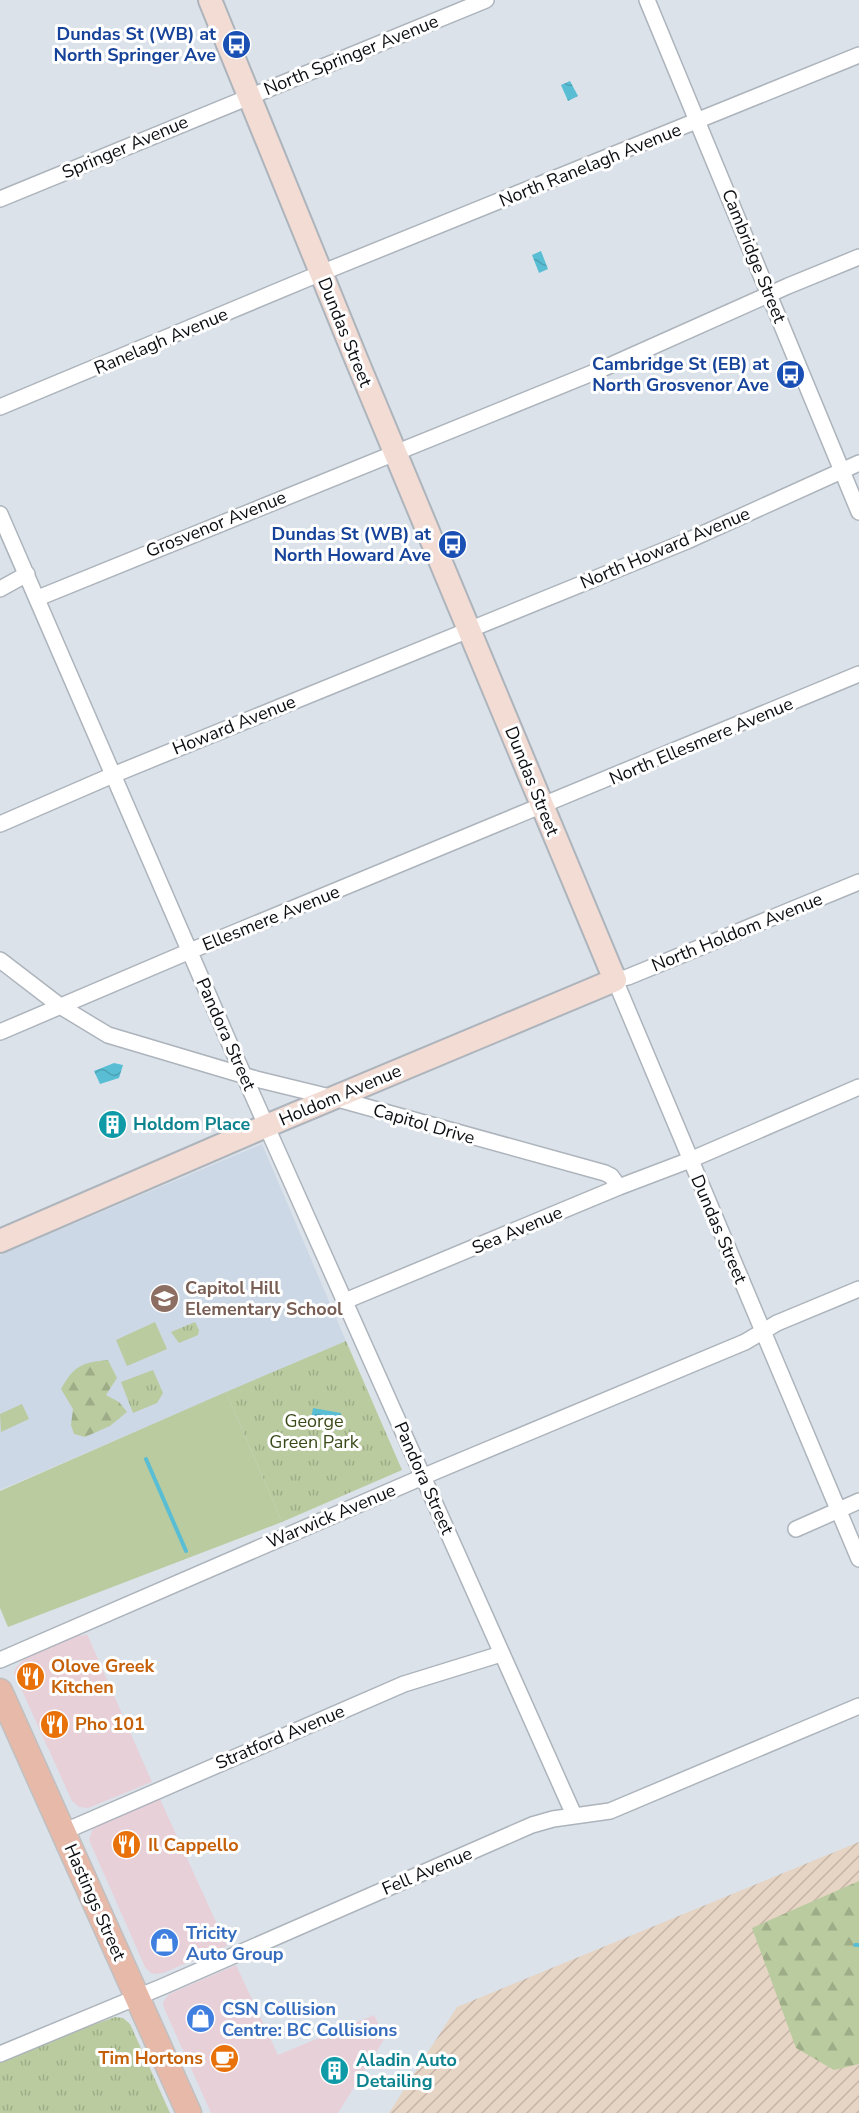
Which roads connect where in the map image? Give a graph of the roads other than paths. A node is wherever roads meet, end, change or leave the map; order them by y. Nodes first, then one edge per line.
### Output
1 (210, 0) edge
2 (486, 0) edge
3 (647, 0) edge
4 (859, 55) edge
5 (250, 96) junction
6 (697, 121) junction
7 (0, 199) edge
8 (859, 257) edge
9 (321, 273) junction
10 (770, 294) junction
11 (0, 407) edge
12 (395, 451) junction
13 (859, 463) edge
14 (842, 471) junction
15 (859, 512) edge
16 (0, 514) edge
17 (27, 574) junction
18 (0, 589) edge
19 (38, 598) junction
20 (470, 629) junction
21 (859, 674) edge
22 (113, 775) junction
23 (542, 807) junction
24 (0, 824) edge
25 (859, 882) edge
26 (190, 951) junction
27 (0, 960) edge
28 (615, 980) junction
29 (60, 1006) junction
30 (0, 1032) edge
31 (244, 1075) junction
32 (859, 1087) edge
33 (334, 1098) junction
34 (267, 1126) junction
35 (690, 1160) junction
36 (619, 1187) junction
37 (0, 1241) edge
38 (859, 1289) edge
39 (345, 1301) junction
40 (762, 1331) junction
41 (423, 1476) junction
42 (859, 1501) edge
43 (838, 1510) junction
44 (796, 1529) dead end
45 (859, 1559) edge
46 (501, 1654) junction
47 (0, 1660) edge
48 (0, 1691) edge
49 (859, 1706) edge
50 (574, 1815) junction
51 (63, 1832) junction
52 (137, 1997) junction
53 (0, 2054) edge
54 (189, 2113) edge

1 - 5 street, Dundas Street
2 - 5 street, North Springer Avenue
3 - 6 street, Cambridge Street
4 - 6 street, North Ranelagh Avenue
5 - 7 street, Springer Avenue
5 - 9 street, Dundas Street
6 - 9 street, North Ranelagh Avenue
6 - 10 street, Cambridge Street
8 - 10 street, Grosvenor Avenue
9 - 11 street, Ranelagh Avenue
9 - 12 street, Dundas Street
10 - 12 street, Grosvenor Avenue
10 - 14 street, Cambridge Street
12 - 19 street, Grosvenor Avenue
12 - 20 street, Dundas Street
13 - 14 street, North Howard Avenue
14 - 15 street, Cambridge Street
14 - 20 street, North Howard Avenue
16 - 17 street, Pandora Street
17 - 18 street
17 - 19 street, Pandora Street
19 - 22 street, Pandora Street
20 - 22 street, Howard Avenue
20 - 23 street, Dundas Street
21 - 23 street, North Ellesmere Avenue
22 - 24 street, Howard Avenue
22 - 26 street, Pandora Street
23 - 26 street, Ellesmere Avenue
23 - 28 street, Dundas Street
25 - 28 street, North Holdom Avenue
26 - 29 street, Ellesmere Avenue
26 - 31 street, Pandora Street
27 - 29 street, Capitol Drive
28 - 33 street, Holdom Avenue
28 - 35 street, Dundas Street
29 - 30 street, Ellesmere Avenue
29 - 31 street, Capitol Drive
31 - 33 street, Capitol Drive
31 - 34 street, Pandora Street
32 - 35 street, Sea Avenue
33 - 34 street, Holdom Avenue
33 - 36 street, Capitol Drive
34 - 37 street, Holdom Avenue
34 - 39 street, Pandora Street
35 - 36 street, Sea Avenue
35 - 40 street, Dundas Street
36 - 39 street, Sea Avenue
38 - 40 street, Warwick Avenue
39 - 41 street, Pandora Street
40 - 41 street, Warwick Avenue
40 - 43 street, Dundas Street
41 - 46 street, Pandora Street
41 - 47 street, Warwick Avenue
42 - 43 street
43 - 44 street
43 - 45 street, Dundas Street
46 - 50 street, Pandora Street
46 - 51 street, Stratford Avenue
48 - 51 main road, Hastings Street
49 - 50 street, Fell Avenue
50 - 52 street, Fell Avenue
51 - 52 main road, Hastings Street
52 - 53 street, Fell Avenue
52 - 54 main road, Hastings Street

